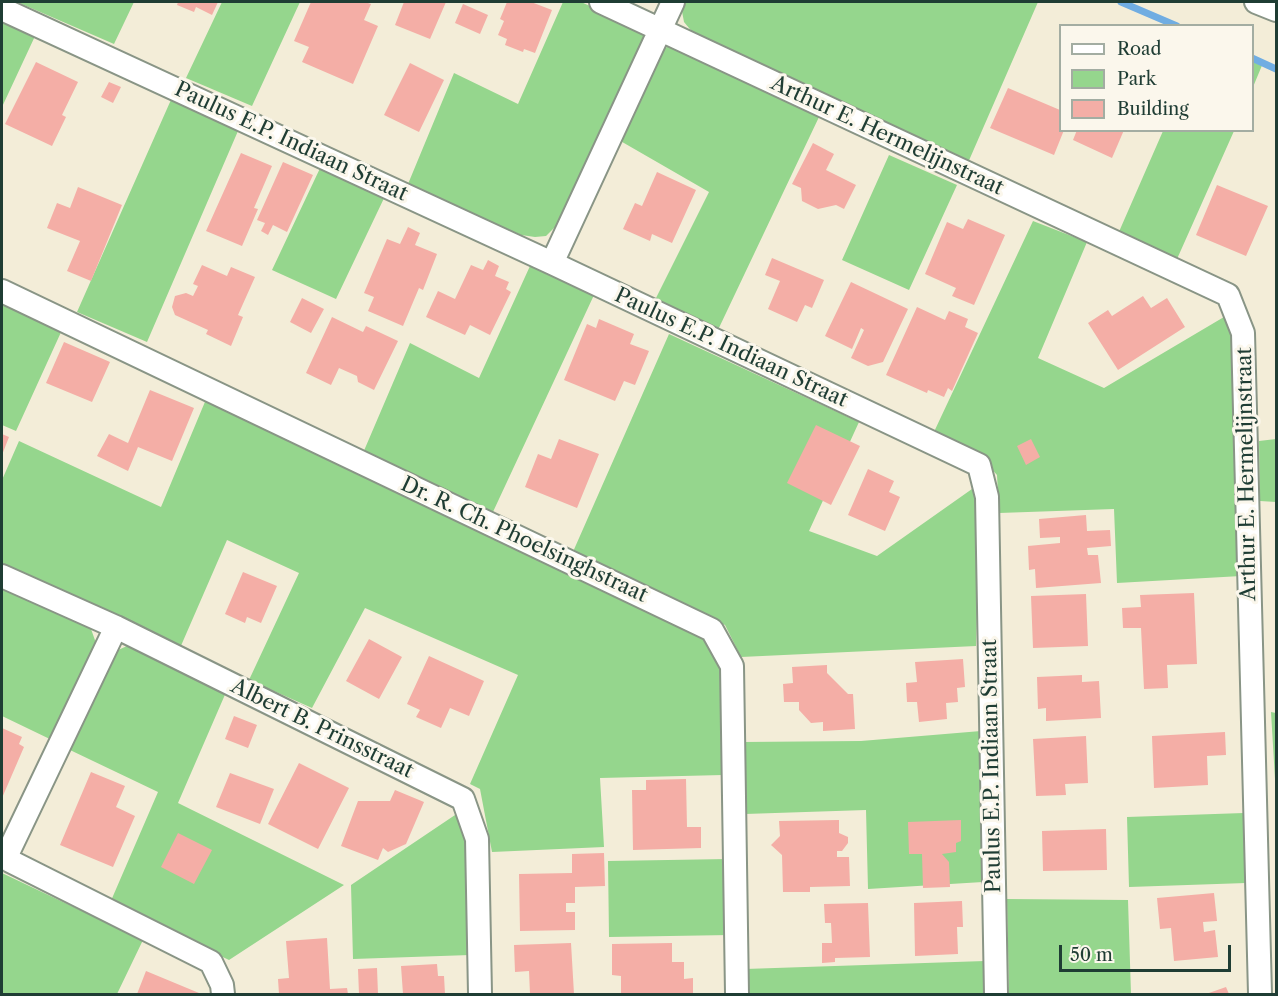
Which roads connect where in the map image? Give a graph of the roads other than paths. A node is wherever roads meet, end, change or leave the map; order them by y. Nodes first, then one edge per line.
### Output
1 (601, 2) edge
2 (673, 2) edge
3 (1256, 2) edge
4 (2, 9) edge
5 (1276, 10) edge
6 (659, 30) junction
7 (552, 263) junction
8 (2, 291) edge
9 (2, 576) edge
10 (116, 627) junction
11 (3, 858) edge
12 (223, 994) edge
13 (480, 994) edge
14 (737, 994) edge
15 (996, 994) edge
16 (1260, 994) edge

1 - 6 street, Arthur E. Hermelijnstraat
2 - 6 street
3 - 5 street
4 - 7 street, Paulus E.P. Indiaan Straat
6 - 7 street
6 - 16 street, Arthur E. Hermelijnstraat
7 - 15 street, Paulus E.P. Indiaan Straat
8 - 14 street, Dr. R. Ch. Phoelsinghstraat
9 - 10 street, Albert B. Prinsstraat
10 - 11 street
10 - 13 street, Albert B. Prinsstraat
11 - 12 street

